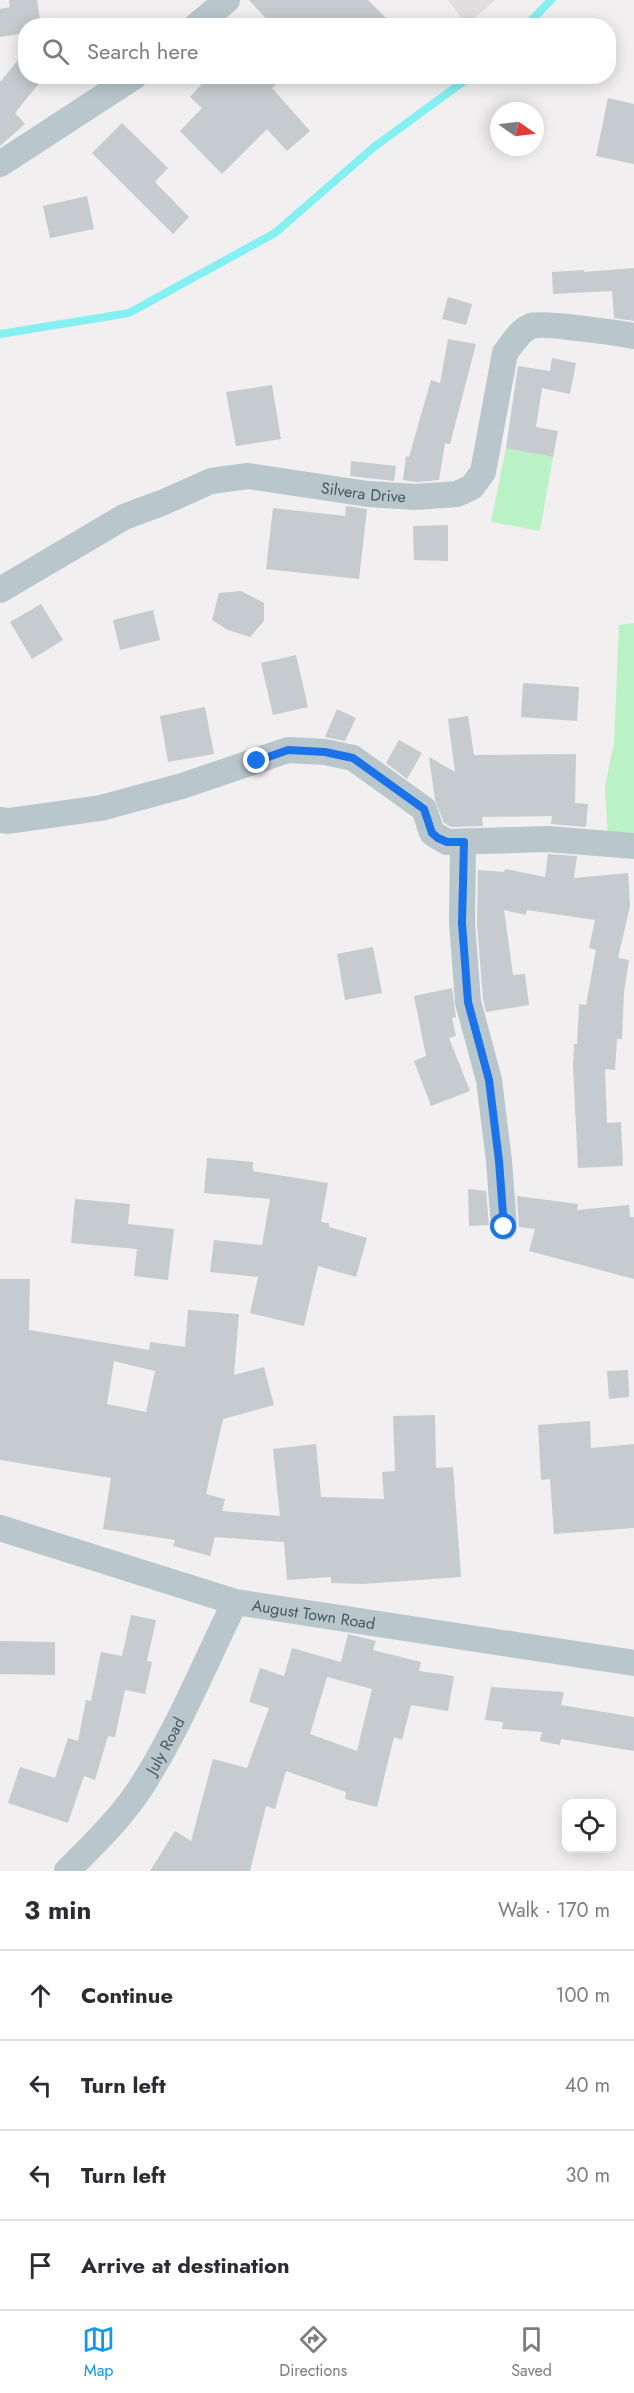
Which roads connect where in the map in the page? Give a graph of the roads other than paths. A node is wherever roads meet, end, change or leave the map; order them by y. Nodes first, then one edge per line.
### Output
1 (227, 0) edge
2 (206, 18) edge
3 (123, 84) edge
4 (0, 164) edge
5 (634, 336) edge
6 (0, 590) edge
7 (0, 820) edge
8 (464, 842) junction
9 (634, 846) edge
10 (504, 1227) dead end
11 (0, 1528) edge
12 (235, 1602) junction
13 (634, 1663) edge
14 (67, 1871) edge

1 - 2 street
3 - 4 street
5 - 6 street, Silvera Drive
7 - 8 street
8 - 9 street
8 - 10 street
11 - 12 street, August Town Road
12 - 13 street, August Town Road
12 - 14 street, July Road

